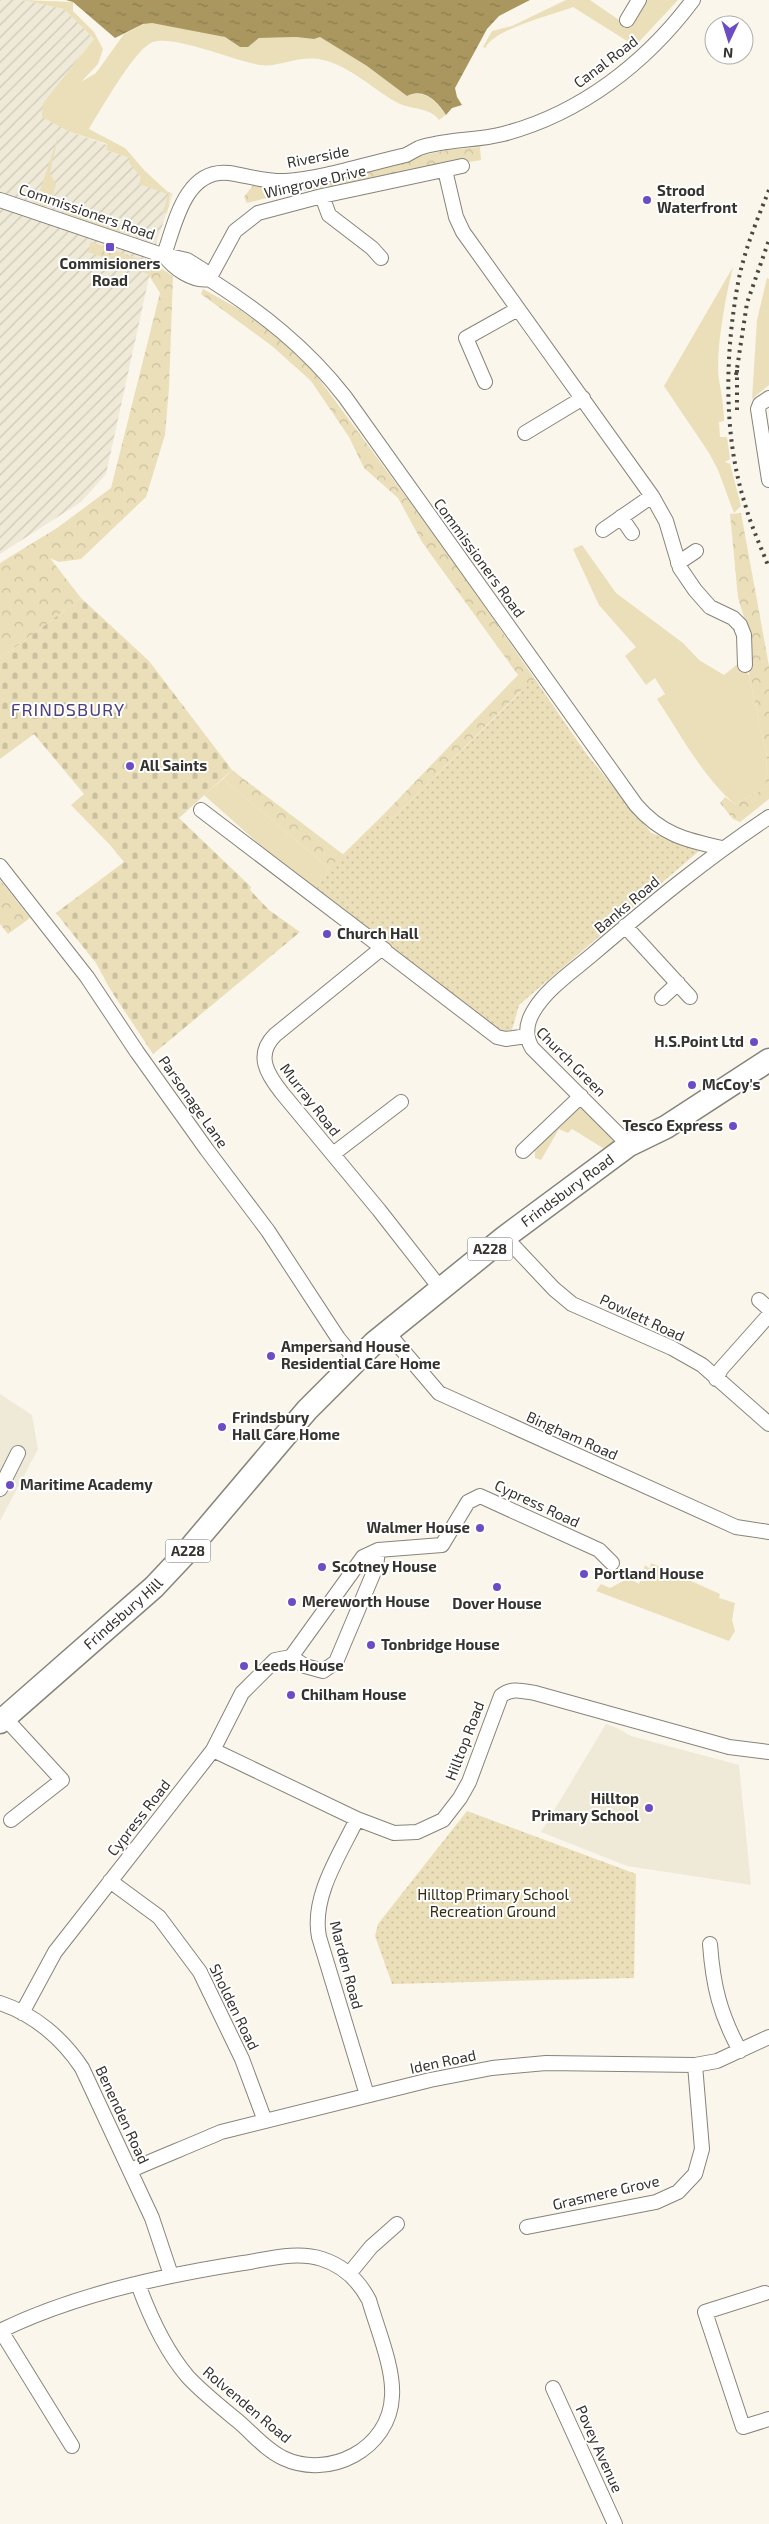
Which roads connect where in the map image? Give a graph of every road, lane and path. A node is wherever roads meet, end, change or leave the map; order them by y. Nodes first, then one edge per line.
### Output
1 (639, 0) edge
2 (693, 0) edge
3 (626, 20) dead end
4 (523, 128) joint
5 (462, 166) dead end
6 (445, 170) junction
7 (322, 196) junction
8 (0, 200) edge
9 (164, 255) junction
10 (381, 258) dead end
11 (209, 279) junction
12 (518, 309) junction
13 (485, 382) dead end
14 (583, 398) junction
15 (769, 398) edge
16 (524, 433) dead end
17 (769, 480) edge
18 (652, 496) junction
19 (621, 518) junction
20 (603, 530) dead end
21 (632, 533) dead end
22 (696, 551) dead end
23 (678, 563) junction
24 (744, 665) dead end
25 (201, 810) dead end
26 (769, 817) edge
27 (722, 848) junction
28 (0, 866) edge
29 (625, 926) junction
30 (384, 949) junction
31 (678, 983) junction
32 (690, 996) dead end
33 (662, 998) dead end
34 (527, 1036) junction
35 (769, 1060) edge
36 (581, 1096) junction
37 (401, 1102) dead end
38 (629, 1145) junction
39 (523, 1151) dead end
40 (333, 1154) junction
41 (504, 1237) junction
42 (440, 1288) junction
43 (769, 1315) edge
44 (387, 1332) junction
45 (356, 1360) junction
46 (716, 1379) junction
47 (769, 1424) edge
48 (18, 1453) dead end
49 (0, 1489) edge
50 (769, 1532) edge
51 (378, 1550) junction
52 (612, 1563) dead end
53 (291, 1657) junction
54 (2, 1720) edge
55 (213, 1750) junction
56 (769, 1752) edge
57 (357, 1819) junction
58 (11, 1820) dead end
59 (110, 1881) junction
60 (710, 1944) dead end
61 (0, 2003) edge
62 (22, 2013) junction
63 (769, 2037) edge
64 (740, 2051) junction
65 (695, 2065) junction
66 (367, 2095) junction
67 (265, 2120) junction
68 (131, 2170) junction
69 (397, 2224) dead end
70 (527, 2227) dead end
71 (349, 2274) junction
72 (171, 2275) junction
73 (138, 2284) junction
74 (765, 2293) dead end
75 (1, 2331) edge
76 (553, 2388) dead end
77 (769, 2419) edge
78 (72, 2446) dead end
79 (615, 2524) edge

1 - 3 street, Canal Road
2 - 4 street, Canal Road
4 - 9 street, Riverside
5 - 6 street, Wingrove Drive
6 - 7 street, Wingrove Drive
6 - 12 street
7 - 10 street
7 - 11 street, Wingrove Drive
8 - 9 street, Commissioners Road
9 - 11 street, Commissioners Road
11 - 27 street, Commissioners Road
12 - 13 street
12 - 14 street
14 - 16 street
14 - 18 street
15 - 17 street
18 - 19 street
18 - 23 street
19 - 20 street
19 - 21 street
22 - 23 street
23 - 24 street
25 - 30 street, Church Green
26 - 27 street, Banks Road
27 - 29 street, Banks Road
28 - 45 street, Parsonage Lane
29 - 31 street
29 - 34 street, Banks Road
30 - 34 street, Church Green
30 - 40 street, Murray Road
31 - 32 street
31 - 33 street
34 - 36 street, Church Green
35 - 38 main road, Frindsbury Road / A228
36 - 38 street, Church Green
36 - 39 street
37 - 40 street
38 - 41 main road, Frindsbury Road / A228
40 - 42 street, Murray Road
41 - 42 main road, Frindsbury Road / A228
41 - 46 street, Powlett Road
42 - 44 main road, Frindsbury Road / A228
43 - 46 street
44 - 45 main road, Frindsbury Road / A228
44 - 50 street, Bingham Road
45 - 54 main road, Frindsbury Hill / A228
46 - 47 street, Powlett Road
48 - 49 street
51 - 52 street, Cypress Road
51 - 53 street
51 - 53 street
53 - 55 street, Cypress Road
54 - 58 street
55 - 57 street, Hilltop Road
55 - 59 street, Cypress Road
56 - 57 street, Hilltop Road
57 - 66 street, Marden Road
59 - 62 street, Cypress Road
59 - 67 street, Sholden Road
60 - 64 street
61 - 62 street, Benenden Road
62 - 68 street, Benenden Road
63 - 64 street, Iden Road
64 - 65 street, Iden Road
65 - 66 street, Iden Road
65 - 70 street, Grasmere Grove
66 - 67 street, Iden Road
67 - 68 street, Iden Road
68 - 72 street, Benenden Road
69 - 71 street
71 - 72 street, Rolvenden Road
71 - 73 street, Rolvenden Road
72 - 73 street, Rolvenden Road
73 - 75 street, Rolvenden Road
74 - 77 street
75 - 78 street
76 - 79 street, Povey Avenue

